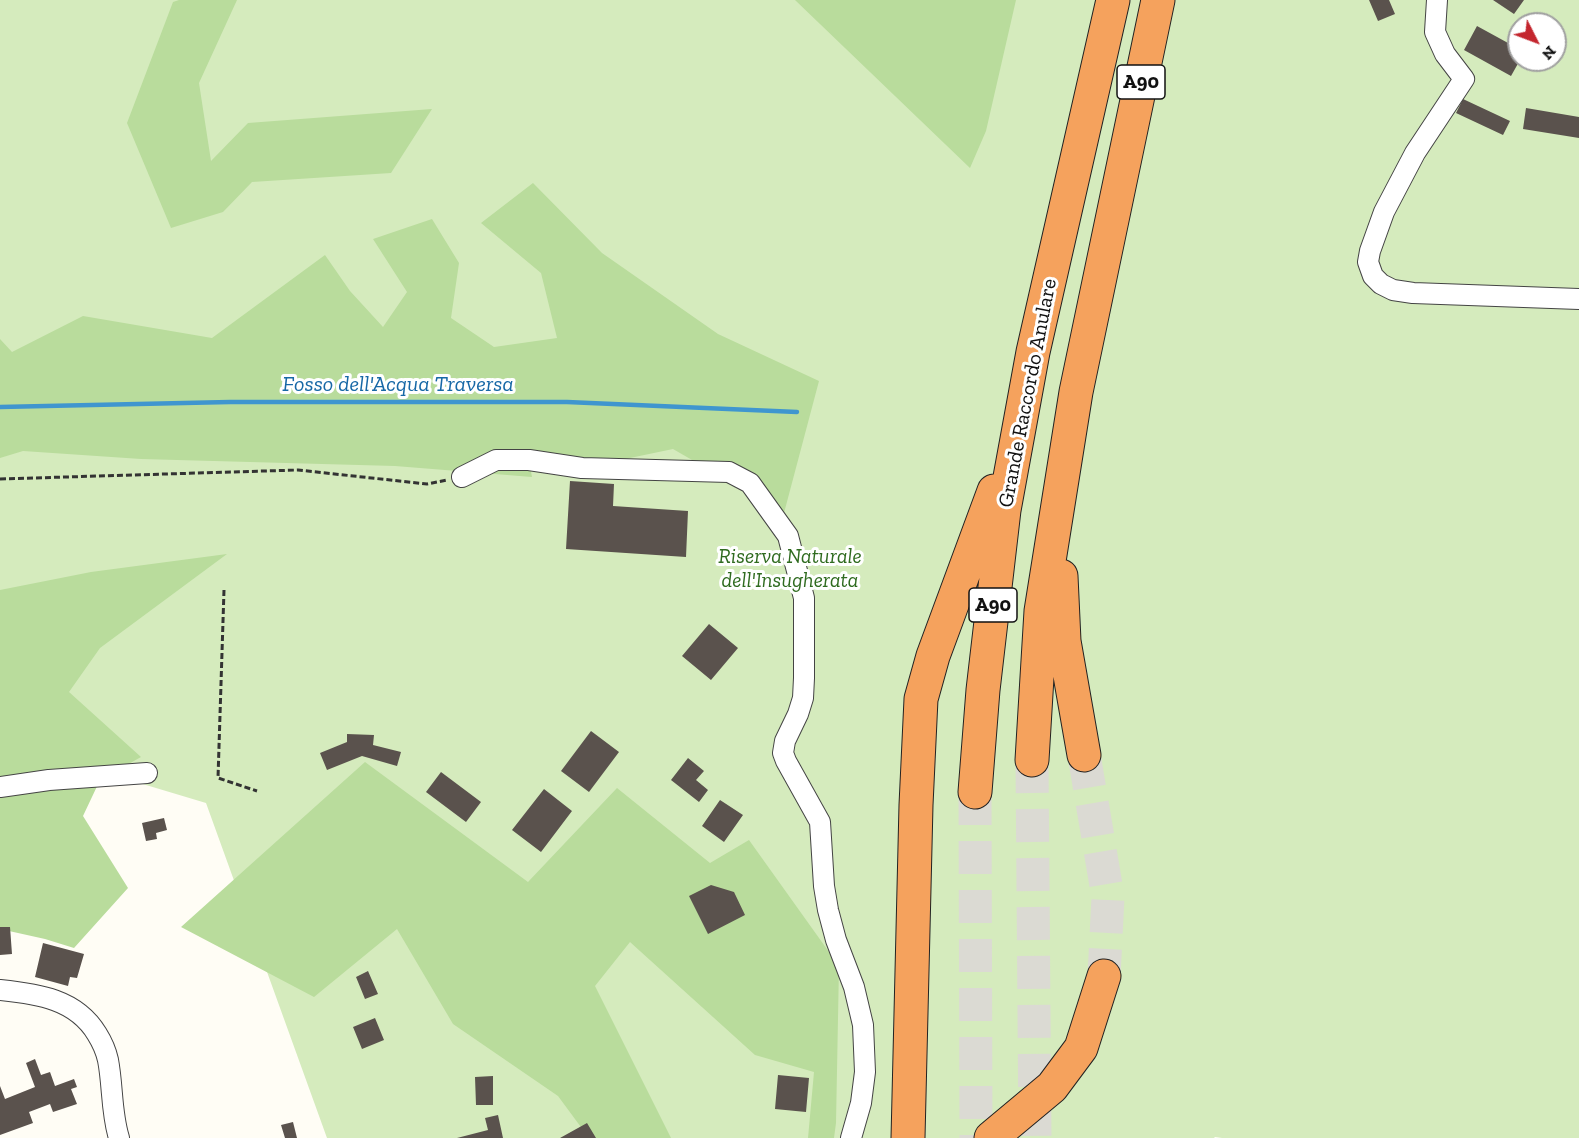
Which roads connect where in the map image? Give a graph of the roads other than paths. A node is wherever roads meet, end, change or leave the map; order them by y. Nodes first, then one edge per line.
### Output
1 (1113, 0) edge
2 (1158, 0) edge
3 (1437, 0) edge
4 (1579, 299) edge
5 (1020, 419) junction
6 (462, 477) road end
7 (1058, 508) junction
8 (1084, 755) tunnel mouth
9 (1032, 760) tunnel mouth
10 (147, 773) dead end
11 (0, 787) edge
12 (975, 792) tunnel mouth
13 (1104, 976) tunnel mouth
14 (0, 990) edge
15 (120, 1138) edge
16 (850, 1138) edge
17 (908, 1138) edge
18 (991, 1138) edge

1 - 5 highway, Grande Raccordo Anulare / A90
2 - 7 highway, A90
3 - 4 street
5 - 12 highway, Grande Raccordo Anulare / A90
5 - 17 highway
6 - 16 street
7 - 8 highway
7 - 9 highway, A90
10 - 11 street
13 - 18 highway
14 - 15 street

